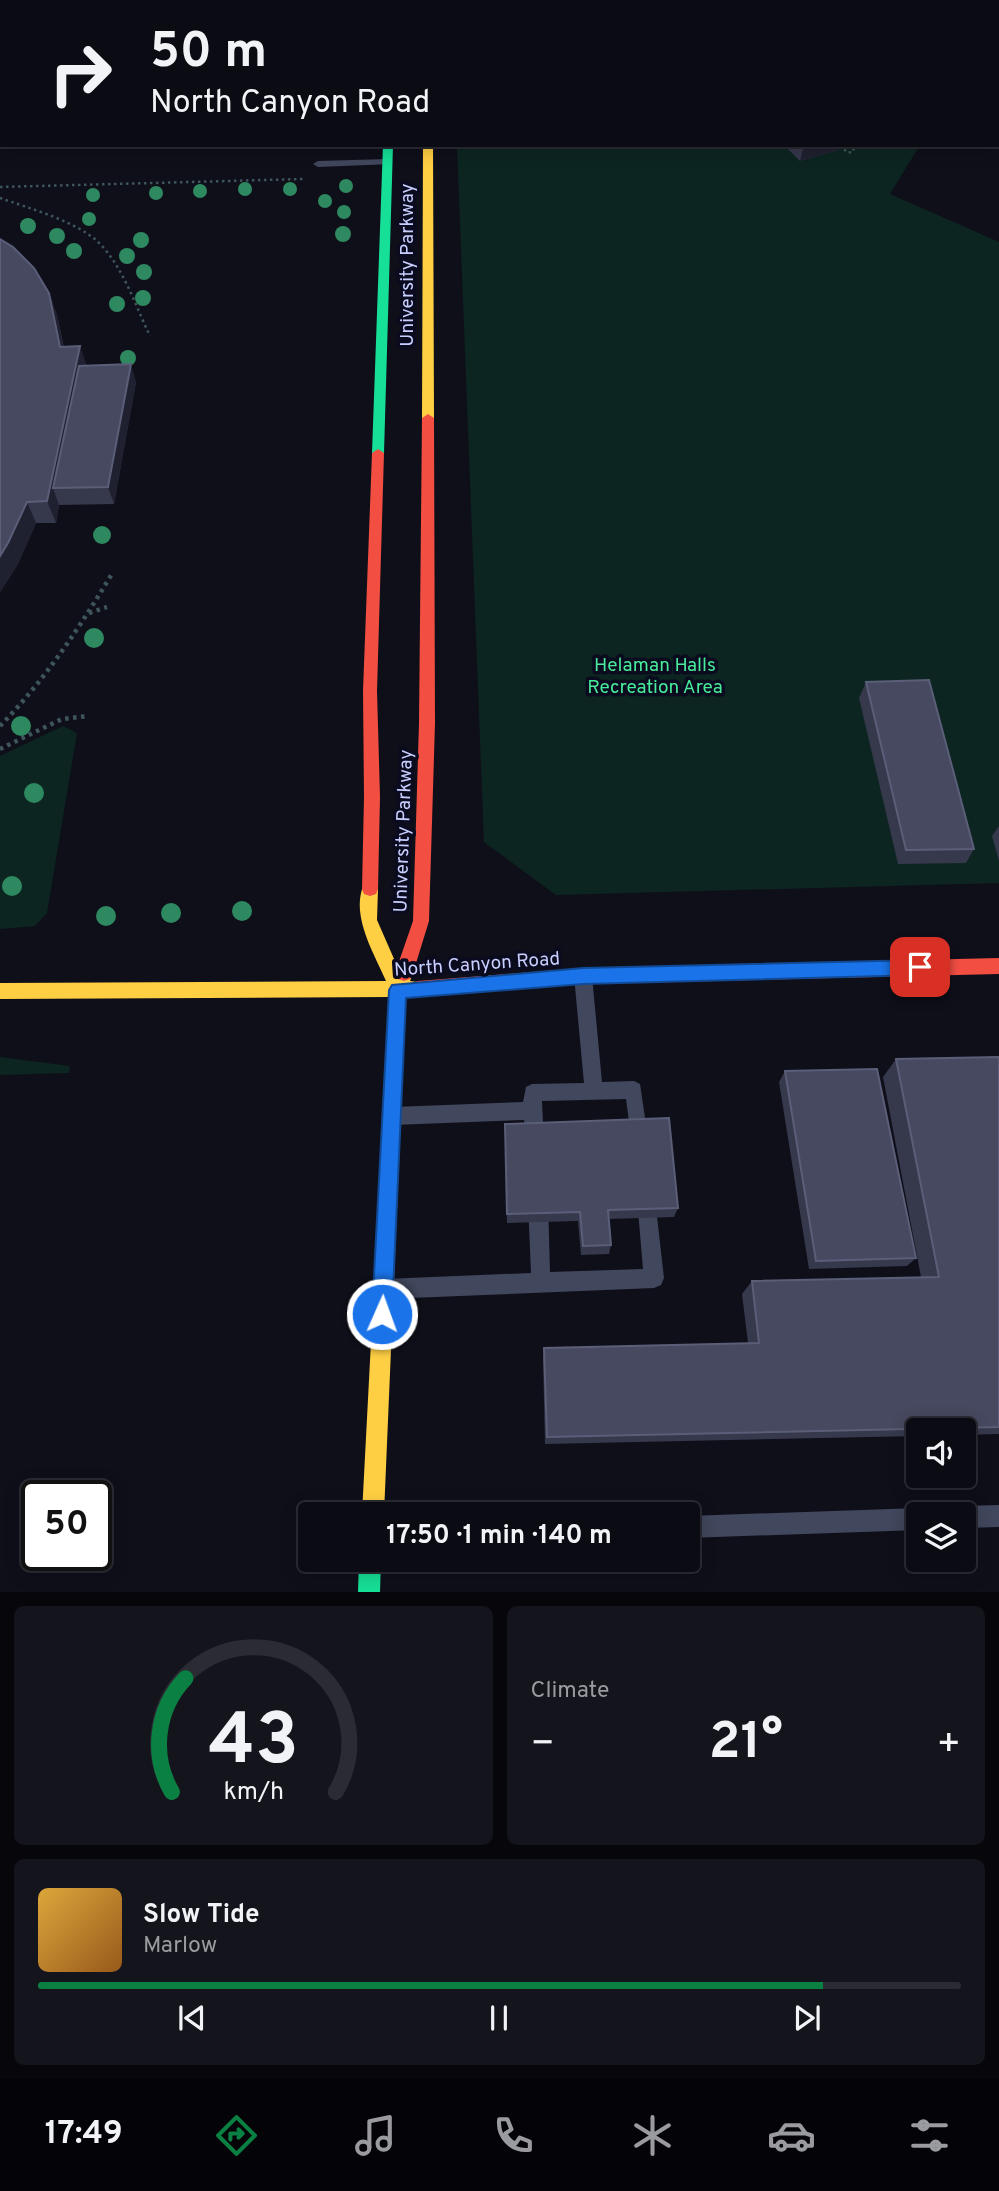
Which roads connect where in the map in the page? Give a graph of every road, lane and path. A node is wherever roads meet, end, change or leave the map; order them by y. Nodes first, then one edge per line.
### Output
1 (388, 147) edge
2 (428, 147) edge
3 (842, 147) edge
4 (853, 147) edge
5 (388, 162) junction
6 (318, 164) dead end
7 (312, 179) dead end
8 (0, 187) edge
9 (0, 198) edge
10 (150, 336) dead end
11 (113, 572) dead end
12 (107, 607) dead end
13 (89, 614) junction
14 (88, 716) dead end
15 (0, 726) edge
16 (0, 749) edge
17 (999, 965) edge
18 (583, 976) junction
19 (398, 990) junction
20 (0, 991) edge
21 (594, 1091) junction
22 (533, 1111) junction
23 (391, 1116) junction
24 (641, 1157) edge
25 (644, 1184) edge
26 (541, 1283) junction
27 (383, 1289) junction
28 (374, 1502) edge
29 (999, 1516) edge
30 (976, 1517) edge
31 (906, 1519) edge
32 (700, 1527) edge
33 (370, 1572) edge
34 (369, 1592) edge

1 - 5 main road, University Parkway
2 - 19 main road, University Parkway
3 - 4 path
5 - 6 lane
5 - 19 main road, University Parkway
7 - 8 path
9 - 10 path
11 - 13 path
12 - 13 path
13 - 15 path
14 - 16 path
17 - 18 main road, North Canyon Road
18 - 19 main road, North Canyon Road
18 - 21 lane
19 - 20 main road, North Canyon Road
19 - 23 main road, University Parkway
21 - 22 lane
21 - 24 lane
22 - 23 lane
22 - 26 lane
23 - 27 main road, University Parkway
25 - 26 lane
26 - 27 lane
27 - 28 main road, University Parkway
29 - 30 lane
31 - 32 lane
33 - 34 main road

